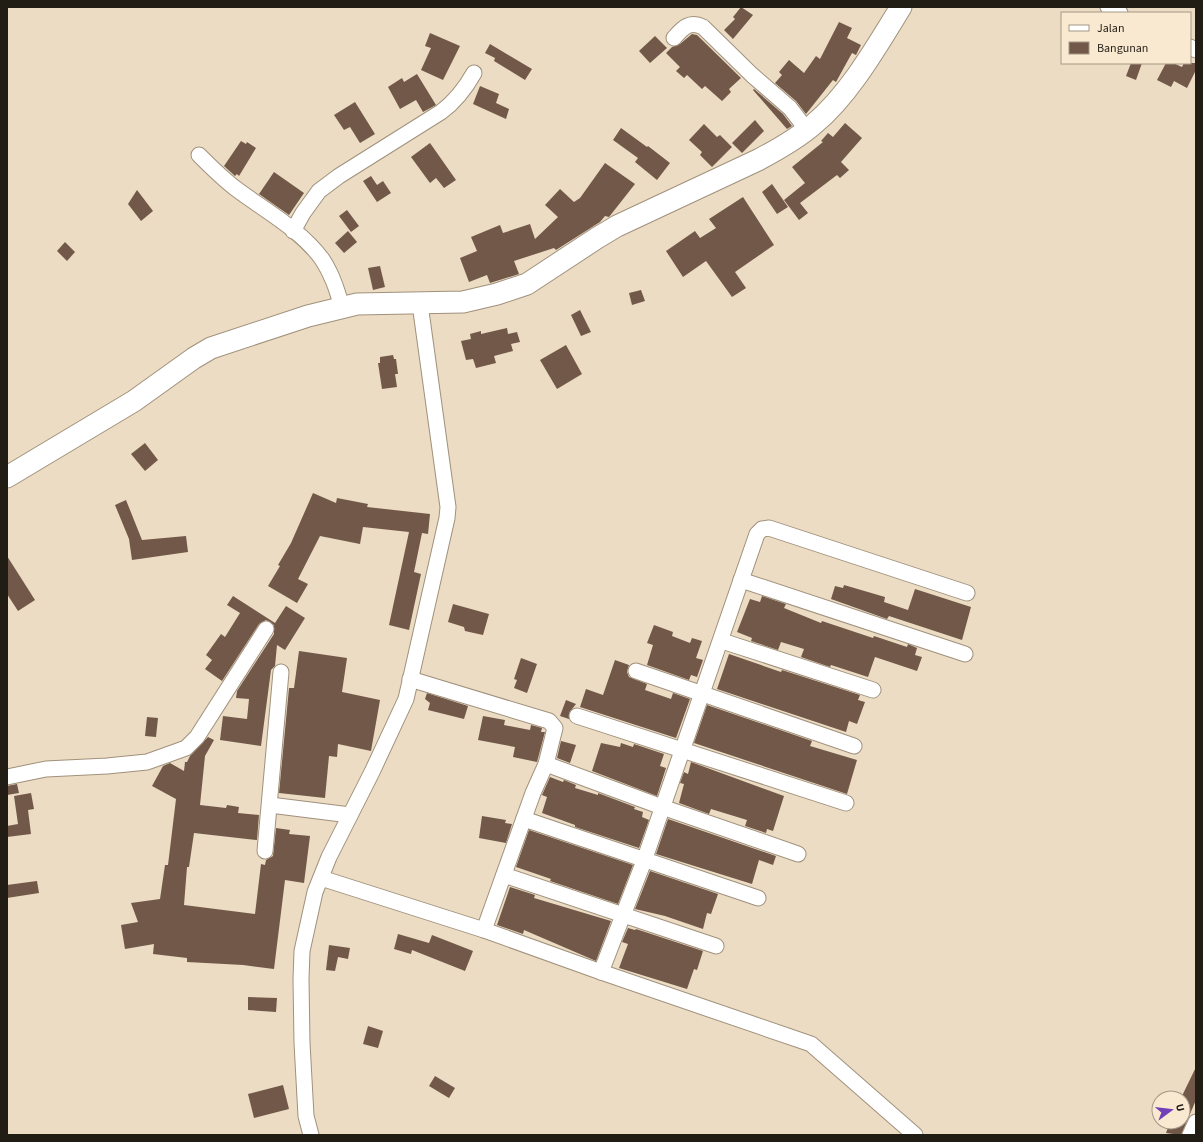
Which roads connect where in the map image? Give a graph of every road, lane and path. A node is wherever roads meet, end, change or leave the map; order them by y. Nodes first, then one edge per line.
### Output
1 (901, 7) edge
2 (1108, 7) edge
3 (1118, 12) edge
4 (674, 38) dead end
5 (474, 73) dead end
6 (807, 130) junction
7 (199, 155) dead end
8 (294, 230) junction
9 (420, 304) junction
10 (342, 307) junction
11 (7, 477) edge
12 (740, 580) junction
13 (967, 593) dead end
14 (266, 629) dead end
15 (722, 641) junction
16 (965, 654) dead end
17 (636, 671) dead end
18 (281, 672) dead end
19 (410, 679) junction
20 (873, 690) dead end
21 (702, 694) junction
22 (577, 716) dead end
23 (854, 746) dead end
24 (681, 750) junction
25 (546, 764) junction
26 (7, 776) edge
27 (846, 803) dead end
28 (270, 805) junction
29 (662, 807) junction
30 (350, 815) junction
31 (524, 820) junction
32 (265, 851) dead end
33 (798, 854) dead end
34 (644, 860) junction
35 (504, 875) junction
36 (321, 878) junction
37 (758, 898) dead end
38 (624, 915) junction
39 (484, 930) junction
40 (716, 946) dead end
41 (601, 972) junction
42 (1196, 1122) edge
43 (311, 1135) edge
44 (915, 1135) edge
45 (1190, 1135) edge

1 - 6 street
2 - 3 street
4 - 6 street
5 - 8 street
6 - 9 street
7 - 8 street
8 - 10 street
9 - 10 street
9 - 19 street
10 - 11 street
12 - 13 street
12 - 15 street
12 - 16 street
14 - 26 street
15 - 20 street
15 - 21 street
17 - 21 street
18 - 28 street
19 - 25 street
19 - 30 street
21 - 23 street
21 - 24 street
22 - 24 street
24 - 27 street
24 - 29 street
25 - 29 street
25 - 31 street
28 - 30 street
28 - 32 street
29 - 33 street
29 - 34 street
30 - 36 street
31 - 34 street
31 - 35 street
34 - 37 street
34 - 38 street
35 - 38 street
35 - 39 street
36 - 39 street
36 - 43 street
38 - 40 street
38 - 41 street
39 - 41 street
41 - 44 street
42 - 45 street

